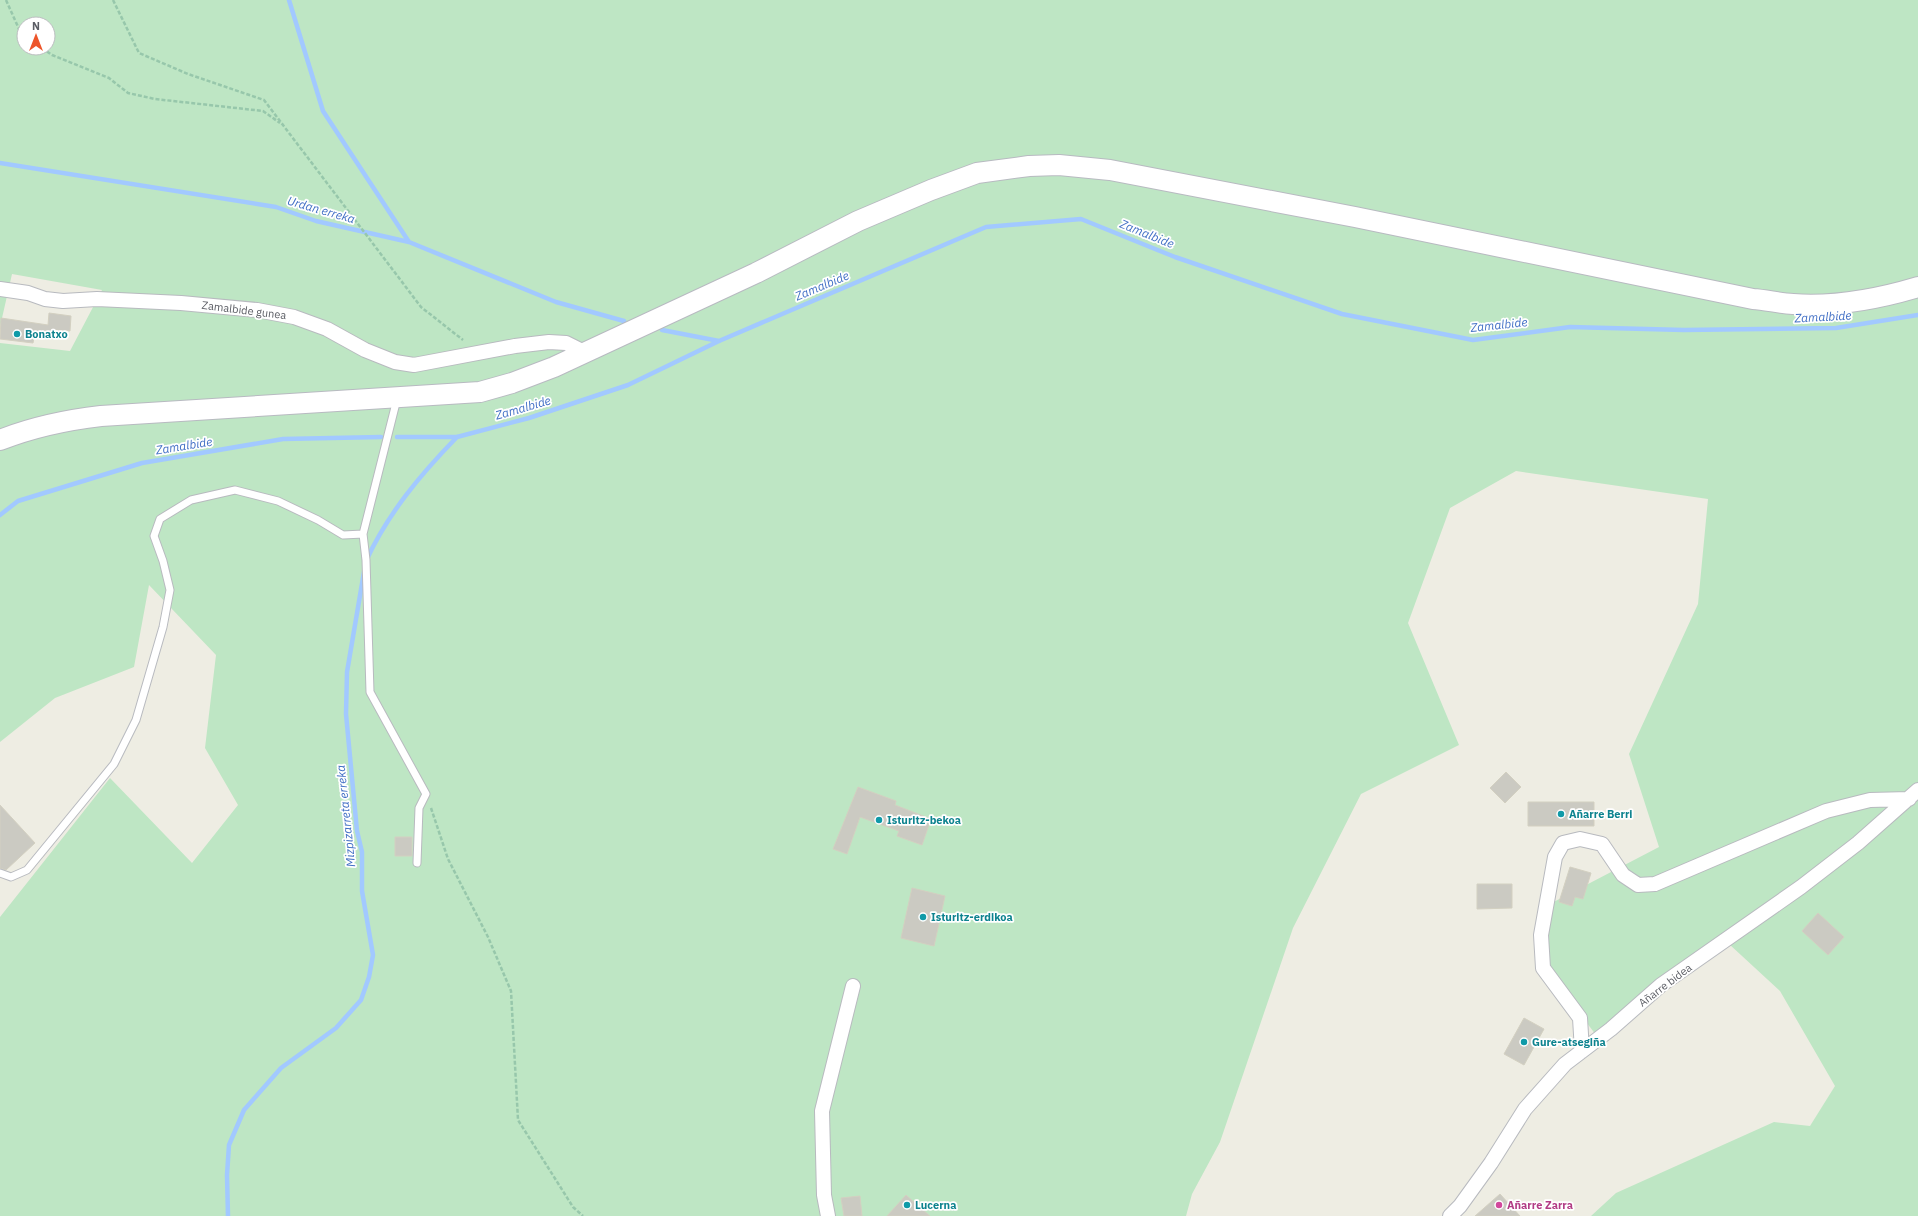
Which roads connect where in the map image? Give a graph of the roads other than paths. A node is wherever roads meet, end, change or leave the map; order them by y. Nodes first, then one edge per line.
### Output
1 (1918, 287) edge
2 (0, 288) edge
3 (586, 353) junction
4 (397, 398) junction
5 (0, 440) edge
6 (364, 534) junction
7 (1914, 795) edge
8 (418, 863) dead end
9 (0, 873) edge
10 (853, 986) dead end
11 (1582, 1051) junction
12 (828, 1216) edge
13 (1450, 1216) edge

1 - 3 main road
2 - 3 street, Zamalbide gunea
3 - 4 main road
4 - 5 main road
4 - 6 lane
6 - 8 lane
6 - 9 lane
7 - 11 street, Añarre bidea
7 - 11 street
10 - 12 street
11 - 13 street, Añarre bidea

